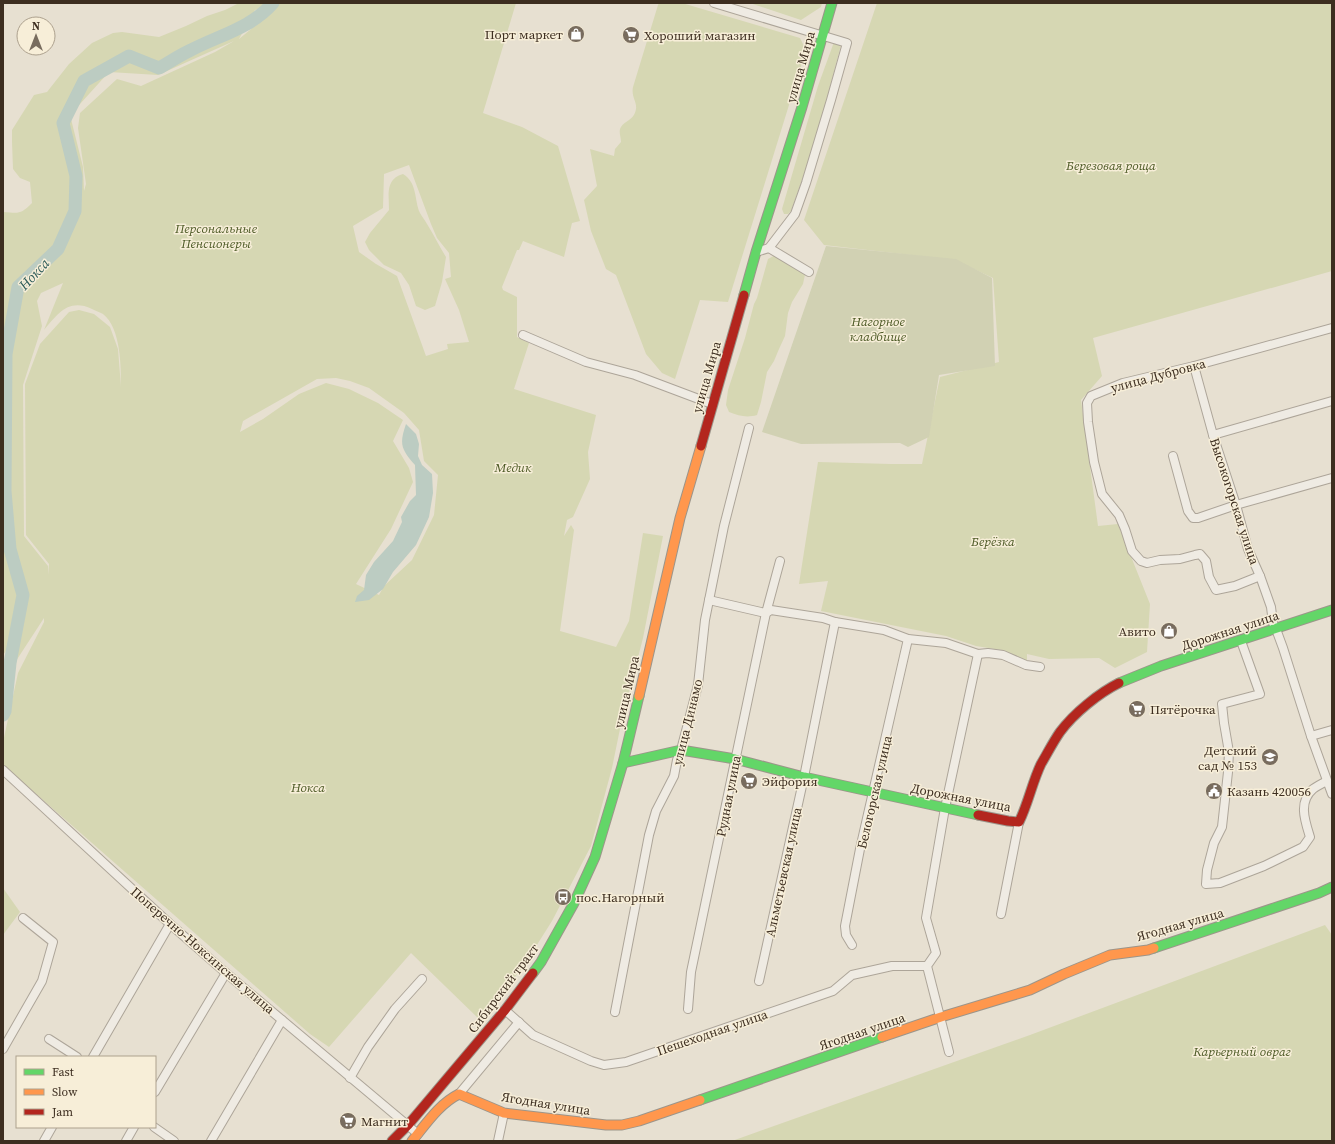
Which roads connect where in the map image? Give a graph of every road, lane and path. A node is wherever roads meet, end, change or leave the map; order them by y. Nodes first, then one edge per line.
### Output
1 (714, 3) edge
2 (832, 3) edge
3 (823, 36) junction
4 (769, 248) junction
5 (756, 252) junction
6 (809, 272) dead end
7 (1332, 328) edge
8 (523, 334) dead end
9 (1194, 366) junction
10 (1332, 401) edge
11 (712, 404) junction
12 (750, 428) dead end
13 (1213, 436) junction
14 (1173, 456) dead end
15 (1332, 478) edge
16 (1236, 505) junction
17 (780, 561) dead end
18 (1260, 576) junction
19 (709, 600) junction
20 (1332, 610) edge
21 (766, 613) junction
22 (835, 622) junction
23 (1276, 629) junction
24 (908, 639) junction
25 (1241, 641) junction
26 (978, 654) junction
27 (1040, 667) dead end
28 (1332, 730) edge
29 (1311, 736) junction
30 (681, 750) junction
31 (735, 759) junction
32 (623, 763) junction
33 (3, 770) edge
34 (804, 777) junction
35 (1327, 781) junction
36 (874, 793) junction
37 (1332, 794) edge
38 (945, 808) junction
39 (1019, 822) junction
40 (1332, 887) edge
41 (1001, 914) dead end
42 (23, 918) dead end
43 (170, 924) junction
44 (852, 945) dead end
45 (926, 966) junction
46 (226, 973) junction
47 (422, 979) dead end
48 (759, 981) dead end
49 (688, 1009) dead end
50 (505, 1010) junction
51 (615, 1012) dead end
52 (941, 1017) junction
53 (282, 1020) junction
54 (519, 1022) junction
55 (49, 1040) dead end
56 (3, 1049) edge
57 (949, 1052) dead end
58 (75, 1056) edge
59 (94, 1056) edge
60 (350, 1078) junction
61 (156, 1090) edge
62 (459, 1094) junction
63 (504, 1112) junction
64 (408, 1125) junction
65 (51, 1128) edge
66 (133, 1128) edge
67 (155, 1128) edge
68 (415, 1138) edge
69 (44, 1141) edge
70 (126, 1141) edge
71 (174, 1141) edge
72 (211, 1141) edge
73 (392, 1141) edge
74 (498, 1141) edge

1 - 3 street
2 - 3 street, улица Мира
3 - 4 street
3 - 5 street, улица Мира
4 - 5 street
4 - 6 street
5 - 11 street, улица Мира
7 - 9 street, улица Дубровка
8 - 11 street
9 - 13 street, Высокогорская улица
9 - 18 street, улица Дубровка
10 - 13 street
11 - 32 street, улица Мира
12 - 19 street, улица Динамо
13 - 16 street, Высокогорская улица
14 - 16 street
15 - 16 street
16 - 18 street, Высокогорская улица
17 - 21 street, Рудная улица
18 - 23 street, Высокогорская улица
19 - 21 street
19 - 30 street, улица Динамо
20 - 23 street, Дорожная улица
21 - 22 street
21 - 31 street, Рудная улица
22 - 24 street
22 - 34 street, Альметьевская улица
23 - 25 street, Дорожная улица
23 - 29 street, Высокогорская улица
24 - 26 street
24 - 36 street, Белогорская улица
25 - 35 street
25 - 39 street, Дорожная улица
26 - 27 street
26 - 38 street
28 - 29 street
29 - 35 street, Высокогорская улица
30 - 31 street, Дорожная улица
30 - 32 street, Дорожная улица
30 - 51 street, улица Динамо
31 - 34 street, Дорожная улица
31 - 49 street, Рудная улица
32 - 50 street, Сибирский тракт
33 - 43 street, Поперечно-Ноксинская улица
34 - 36 street, Дорожная улица
34 - 48 street, Альметьевская улица
35 - 37 street, Высокогорская улица
36 - 38 street, Дорожная улица
36 - 44 street, Белогорская улица
38 - 39 street, Дорожная улица
38 - 45 street
39 - 41 street
40 - 52 street, Ягодная улица
42 - 56 street
43 - 46 street, Поперечно-Ноксинская улица
43 - 59 street
45 - 52 street
45 - 54 street, Пешеходная улица
46 - 53 street, Поперечно-Ноксинская улица
46 - 61 street
47 - 60 street
50 - 54 street, Пешеходная улица
50 - 64 street, Сибирский тракт
52 - 57 street
52 - 63 street, Ягодная улица
53 - 60 street, Поперечно-Ноксинская улица
53 - 72 street
54 - 62 street
55 - 58 street
60 - 64 street, Поперечно-Ноксинская улица
62 - 63 street, Ягодная улица
62 - 68 street
63 - 74 street
64 - 68 street, Поперечно-Ноксинская улица
64 - 73 street, Сибирский тракт
65 - 69 street
66 - 70 street
67 - 71 street

